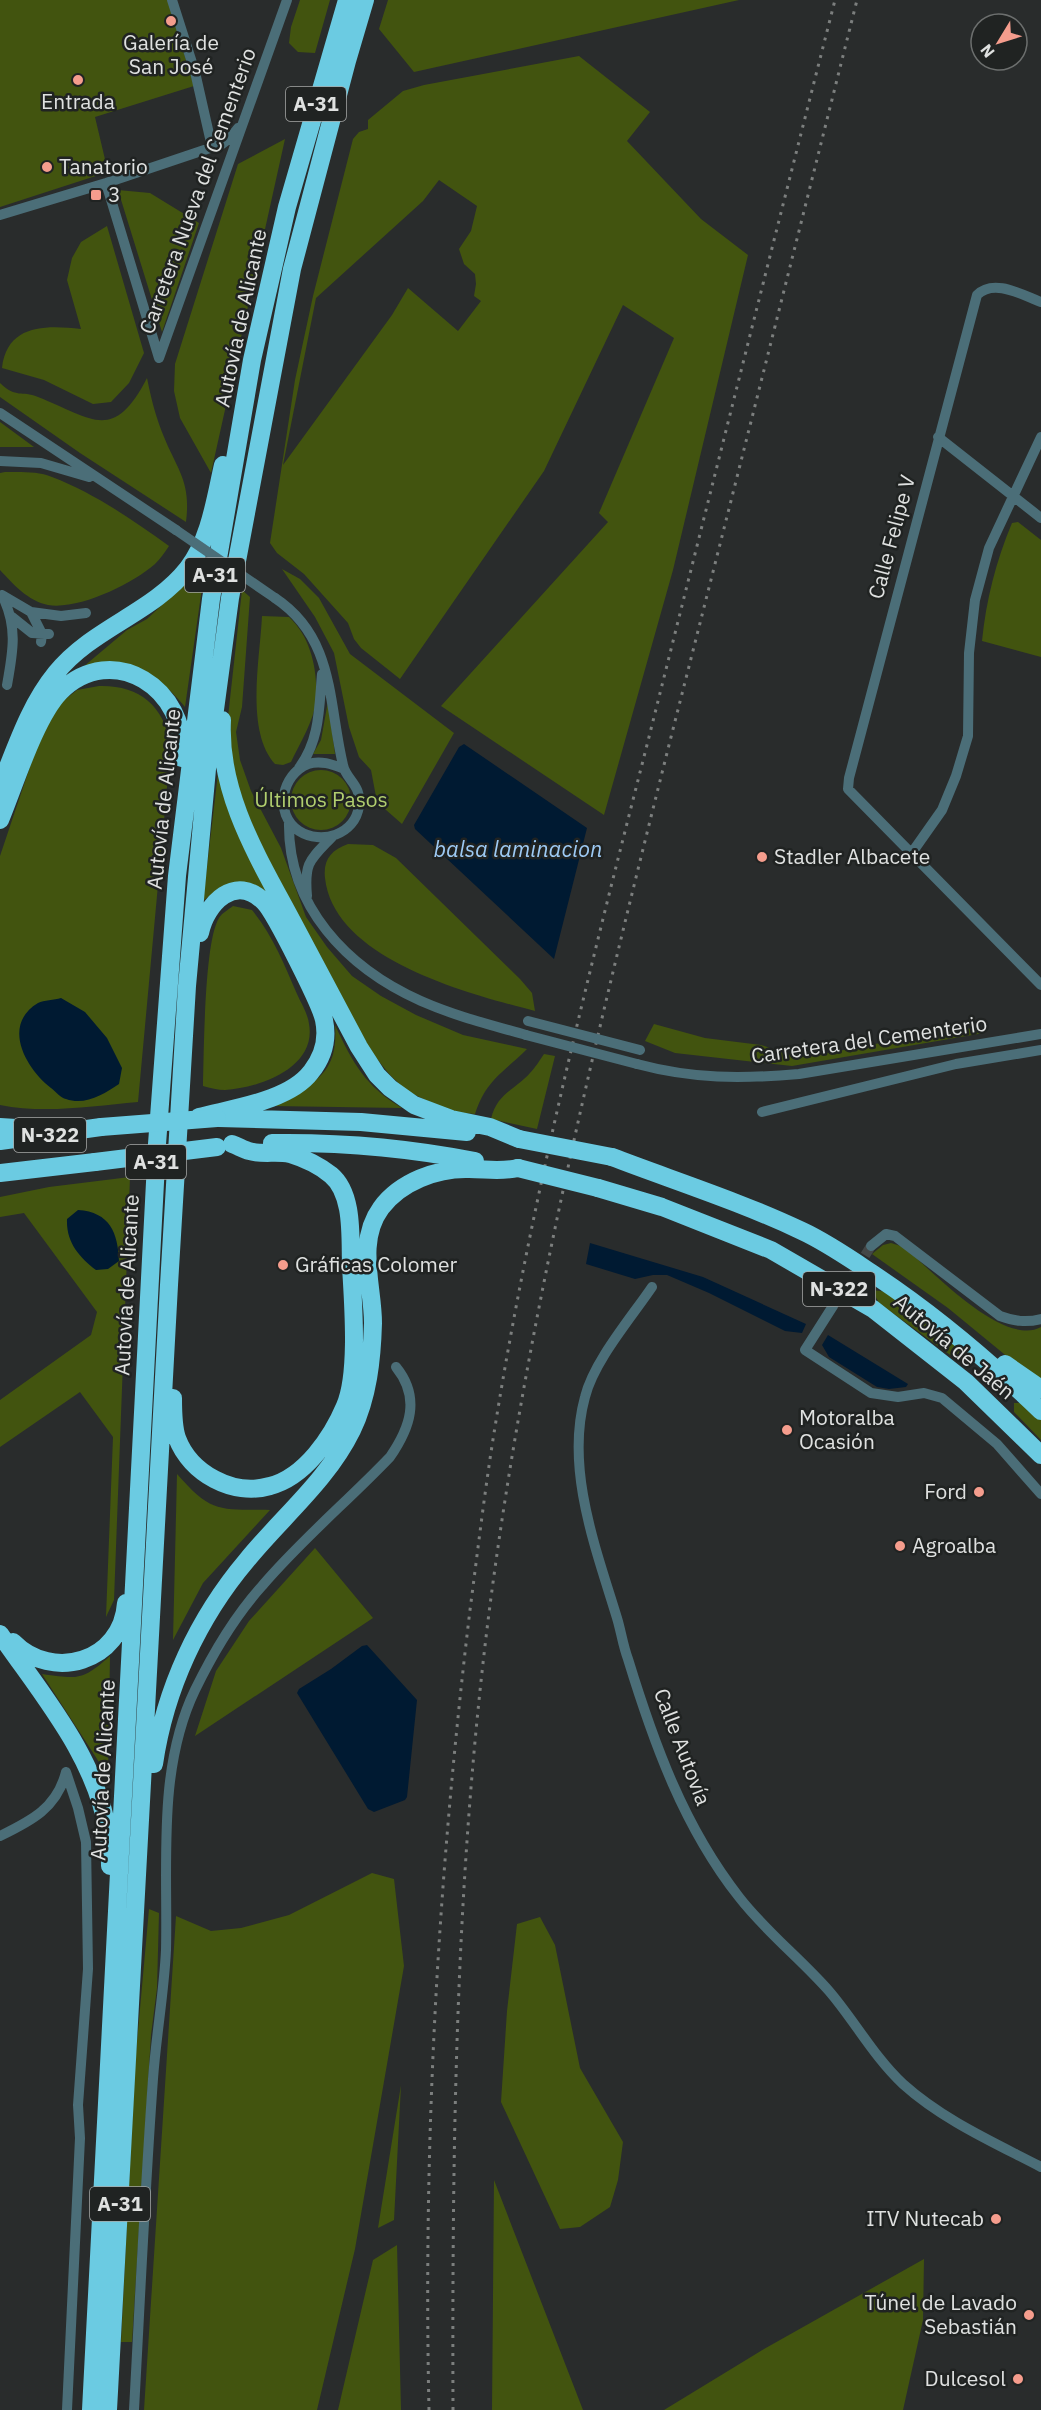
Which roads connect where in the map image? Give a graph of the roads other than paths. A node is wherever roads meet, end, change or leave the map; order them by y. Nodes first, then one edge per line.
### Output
1 (172, 0) edge
2 (287, 0) edge
3 (347, 0) edge
4 (365, 0) edge
5 (242, 124) junction
6 (212, 147) junction
7 (106, 183) junction
8 (0, 215) edge
9 (1041, 302) edge
10 (252, 360) junction
11 (0, 413) edge
12 (938, 436) junction
13 (1041, 437) edge
14 (0, 461) edge
15 (98, 479) junction
16 (1013, 494) junction
17 (1041, 518) edge
18 (1, 594) edge
19 (31, 612) junction
20 (86, 613) dead end
21 (11, 616) junction
22 (323, 665) junction
23 (219, 668) junction
24 (7, 685) dead end
25 (344, 769) junction
26 (297, 771) junction
27 (0, 787) edge
28 (186, 792) junction
29 (0, 820) edge
30 (289, 821) junction
31 (332, 837) junction
32 (911, 854) junction
33 (306, 900) junction
34 (1041, 985) edge
35 (187, 986) junction
36 (528, 1021) dead end
37 (1041, 1034) edge
38 (640, 1050) dead end
39 (1041, 1050) edge
40 (762, 1112) dead end
41 (195, 1118) junction
42 (0, 1127) edge
43 (75, 1131) junction
44 (519, 1139) junction
45 (0, 1142) edge
46 (225, 1145) junction
47 (88, 1163) junction
48 (518, 1168) junction
49 (0, 1173) edge
50 (0, 1184) edge
51 (871, 1246) tunnel mouth
52 (652, 1287) dead end
53 (833, 1306) tunnel mouth
54 (923, 1307) junction
55 (168, 1318) junction
56 (1041, 1319) edge
57 (362, 1365) junction
58 (396, 1367) dead end
59 (1041, 1389) edge
60 (355, 1402) junction
61 (1041, 1411) edge
62 (1041, 1455) edge
63 (1041, 1494) edge
64 (136, 1552) junction
65 (0, 1629) edge
66 (0, 1634) edge
67 (141, 1813) junction
68 (0, 1836) edge
69 (118, 1918) junction
70 (1041, 2167) edge
71 (67, 2410) edge
72 (91, 2410) edge
73 (108, 2410) edge
74 (134, 2410) edge

1 - 6 street
2 - 5 street, Carretera Nueva del Cementerio
3 - 10 highway, Autovía de Alicante / A-31
4 - 23 highway, Autovía de Alicante / A-31
5 - 6 street
5 - 7 street, Carretera Nueva del Cementerio
6 - 7 street
7 - 8 street
9 - 12 street, Calle Felipe V
10 - 27 highway
10 - 28 highway, Autovía de Alicante / A-31
11 - 15 street
12 - 16 street
12 - 32 street, Calle Felipe V
13 - 16 street
14 - 15 street
15 - 22 street, bridge
16 - 17 street
16 - 32 street
18 - 19 street
18 - 21 street
19 - 20 street
19 - 21 street
21 - 24 street
22 - 25 street
22 - 26 street
23 - 35 highway, Autovía de Alicante / A-31
23 - 44 highway
25 - 26 street
25 - 31 street
26 - 30 street
28 - 29 highway
28 - 64 highway, Autovía de Alicante / A-31
30 - 31 street
30 - 33 street, Carretera del Cementerio
31 - 33 street
32 - 34 street
33 - 37 street, Carretera del Cementerio, bridge
35 - 41 highway
35 - 55 highway, Autovía de Alicante / A-31
36 - 38 street, bridge
39 - 40 street
41 - 43 highway, N-322, bridge
41 - 44 highway, N-322, bridge
42 - 43 highway
43 - 45 highway, N-322
44 - 54 highway, Autovía de Jaén / N-322, bridge
46 - 47 highway, N-322, bridge
46 - 48 highway, N-322
46 - 57 highway
47 - 49 highway, N-322
47 - 50 highway
48 - 57 highway
48 - 62 highway, Autovía de Jaén / N-322, bridge
51 - 56 street
52 - 70 street, Calle Autovía
53 - 63 street
54 - 59 highway
54 - 61 highway, Autovía de Jaén / N-322
55 - 60 highway
55 - 67 highway, Autovía de Alicante / A-31
57 - 60 highway
58 - 74 street
60 - 67 highway
64 - 65 highway
64 - 69 highway, Autovía de Alicante / A-31
66 - 69 highway
67 - 73 highway, Autovía de Alicante / A-31
68 - 71 street
69 - 72 highway, Autovía de Alicante / A-31

